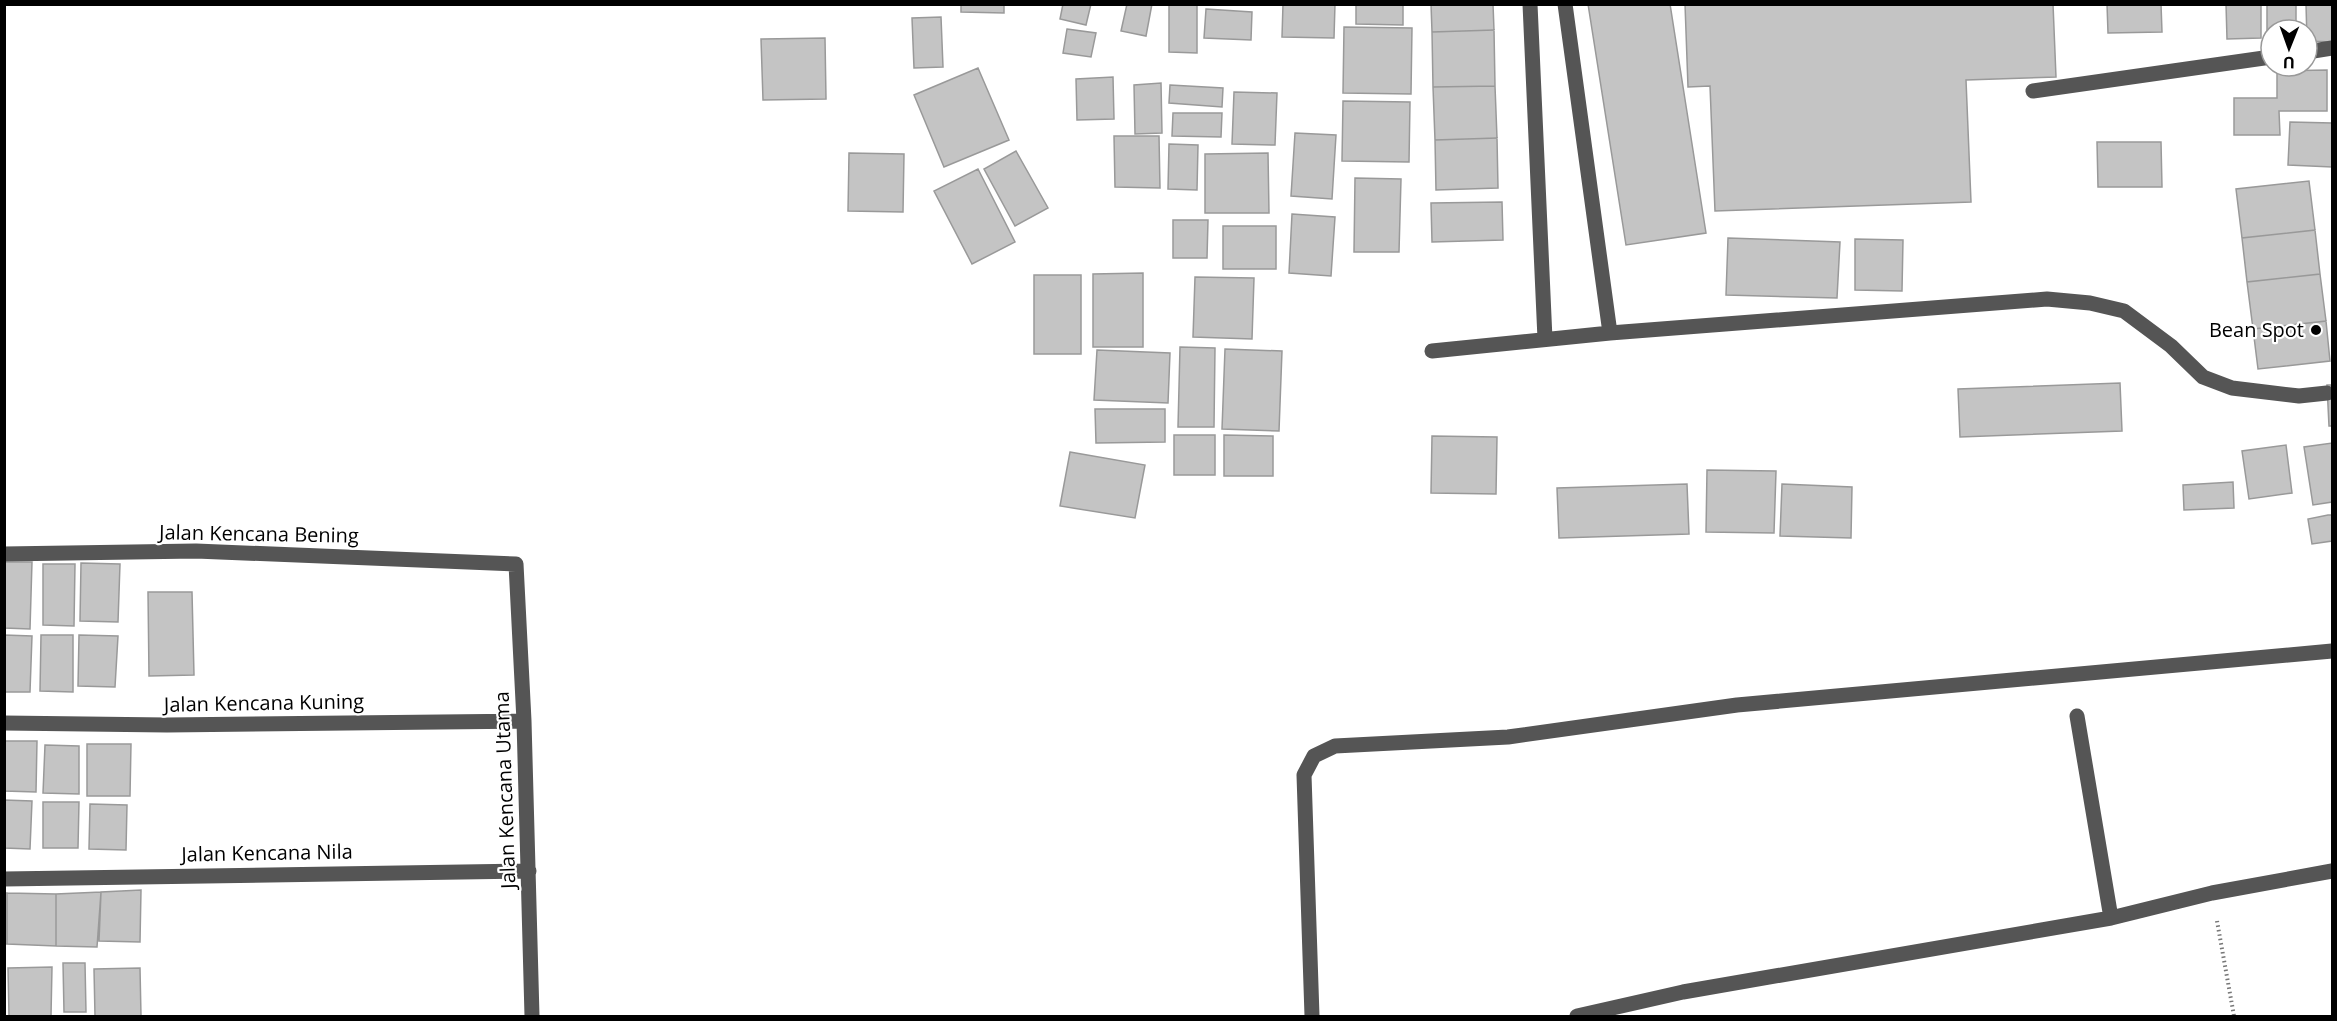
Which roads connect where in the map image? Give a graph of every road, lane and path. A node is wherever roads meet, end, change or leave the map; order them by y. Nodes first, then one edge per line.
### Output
1 (1530, 4) edge
2 (1565, 4) edge
3 (2259, 59) edge
4 (2033, 91) dead end
5 (1610, 333) junction
6 (1545, 339) junction
7 (1432, 351) dead end
8 (2327, 393) dead end
9 (4, 554) edge
10 (513, 563) joint
11 (2332, 651) edge
12 (2077, 716) dead end
13 (524, 721) junction
14 (4, 723) edge
15 (529, 871) junction
16 (2332, 871) edge
17 (4, 879) edge
18 (2212, 894) junction
19 (2111, 918) junction
20 (532, 1017) edge
21 (1312, 1017) edge
22 (1577, 1017) edge
23 (2234, 1017) edge

1 - 6 street
2 - 5 street
3 - 4 street
5 - 6 street
5 - 8 street
6 - 7 street
9 - 10 street, Jalan Kencana Bening
10 - 13 street, Jalan Kencana Utama
11 - 21 street
12 - 19 street
13 - 14 street, Jalan Kencana Kuning
13 - 15 street, Jalan Kencana Utama
15 - 17 street, Jalan Kencana Nila
15 - 20 street, Jalan Kencana Utama
16 - 18 street
18 - 19 street
18 - 23 path
19 - 22 street

